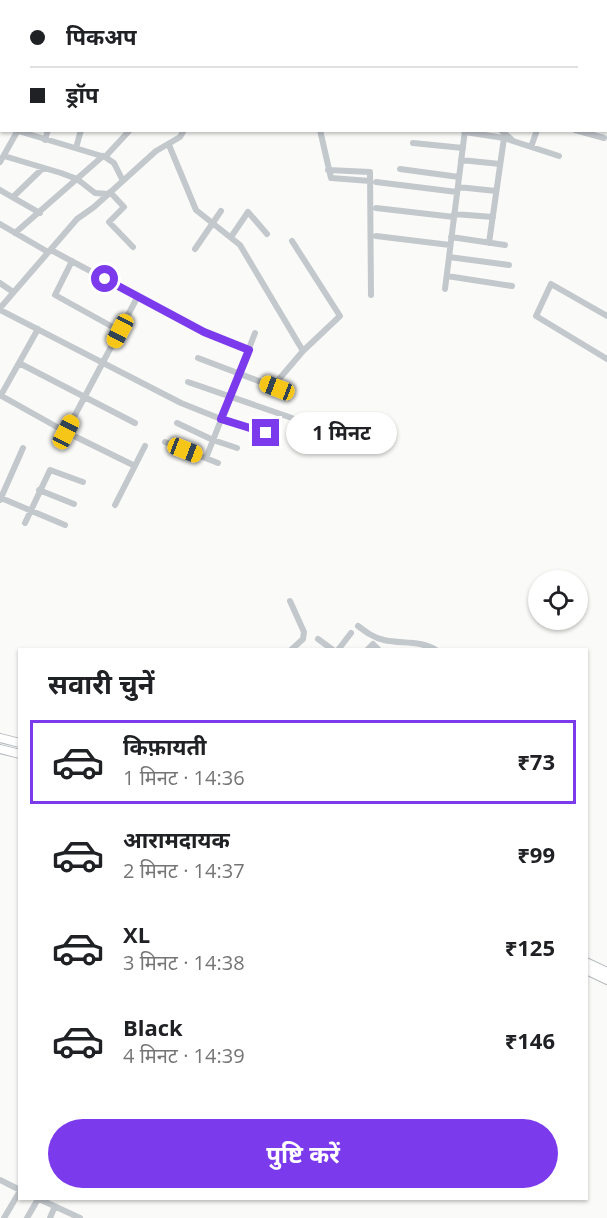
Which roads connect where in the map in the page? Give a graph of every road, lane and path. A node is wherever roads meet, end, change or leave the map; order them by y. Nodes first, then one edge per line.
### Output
1 (16, 132) edge
2 (20, 132) edge
3 (47, 132) edge
4 (80, 132) edge
5 (128, 132) edge
6 (182, 132) edge
7 (321, 132) edge
8 (465, 132) edge
9 (471, 132) edge
10 (503, 132) edge
11 (536, 132) edge
12 (582, 132) edge
13 (504, 138) junction
14 (604, 138) dead end
15 (45, 140) junction
16 (512, 141) junction
17 (413, 143) dead end
18 (169, 145) junction
19 (531, 147) junction
20 (76, 148) junction
21 (463, 148) junction
22 (104, 156) junction
23 (559, 156) dead end
24 (2, 159) edge
25 (461, 160) junction
26 (500, 164) junction
27 (43, 168) junction
28 (328, 170) junction
29 (459, 177) junction
30 (77, 179) junction
31 (123, 181) junction
32 (373, 182) junction
33 (403, 186) junction
34 (457, 189) junction
35 (0, 190) edge
36 (496, 191) junction
37 (109, 193) junction
38 (13, 197) junction
39 (376, 208) dead end
40 (221, 212) dead end
41 (40, 213) junction
42 (454, 215) junction
43 (493, 218) junction
44 (213, 223) junction
45 (0, 224) edge
46 (15, 233) junction
47 (267, 234) dead end
48 (376, 236) dead end
49 (231, 237) junction
50 (451, 237) junction
51 (292, 241) dead end
52 (489, 243) junction
53 (450, 245) junction
54 (505, 245) dead end
55 (133, 247) dead end
56 (195, 249) dead end
57 (49, 251) junction
58 (449, 256) junction
59 (72, 261) junction
60 (509, 265) dead end
61 (447, 276) junction
62 (0, 283) edge
63 (512, 286) dead end
64 (445, 289) dead end
65 (13, 292) junction
66 (371, 295) dead end
67 (138, 297) junction
68 (0, 309) edge
69 (607, 316) edge
70 (38, 329) junction
71 (120, 331) junction
72 (255, 333) dead end
73 (249, 350) junction
74 (303, 351) junction
75 (198, 358) dead end
76 (607, 359) edge
77 (19, 363) junction
78 (103, 363) junction
79 (239, 373) junction
80 (279, 378) dead end
81 (188, 382) dead end
82 (277, 388) dead end
83 (0, 395) edge
84 (84, 397) junction
85 (230, 397) junction
86 (292, 418) dead end
87 (221, 419) junction
88 (135, 423) dead end
89 (177, 423) dead end
90 (66, 432) junction
91 (266, 433) dead end
92 (213, 440) junction
93 (165, 442) dead end
94 (145, 446) dead end
95 (23, 448) dead end
96 (237, 448) dead end
97 (206, 458) junction
98 (218, 463) dead end
99 (135, 466) junction
100 (83, 482) dead end
101 (39, 490) junction
102 (0, 499) edge
103 (74, 504) dead end
104 (115, 505) dead end
105 (29, 510) junction
106 (24, 523) dead end
107 (65, 525) dead end
108 (290, 601) dead end
109 (358, 626) dead end
110 (351, 633) dead end
111 (318, 639) dead end
112 (428, 644) junction
113 (293, 648) edge
114 (330, 648) edge
115 (340, 648) edge
116 (424, 648) edge
117 (433, 648) edge
118 (0, 738) edge
119 (18, 742) edge
120 (0, 749) edge
121 (18, 754) edge
122 (588, 963) edge
123 (588, 971) edge
124 (607, 972) edge
125 (607, 980) edge
126 (1, 1183) edge
127 (18, 1189) edge
128 (18, 1194) edge
129 (36, 1200) edge
130 (40, 1200) edge
131 (55, 1206) junction
132 (71, 1216) edge
133 (4, 1218) edge
134 (27, 1218) edge
135 (50, 1218) edge
136 (80, 1218) edge

1 - 24 street
2 - 15 street
3 - 15 street
4 - 20 street
5 - 22 street
6 - 18 street
7 - 28 street
8 - 21 street
9 - 13 street
10 - 16 street
11 - 19 street
12 - 14 street
13 - 16 street
13 - 26 street
15 - 20 street
16 - 19 street
17 - 21 street
18 - 31 street
18 - 44 street
19 - 23 street
20 - 22 street
21 - 25 street
22 - 30 street
22 - 31 street
24 - 27 street
25 - 26 street
25 - 29 street
26 - 36 street
27 - 30 street
27 - 38 street
28 - 32 street
28 - 32 street
29 - 33 street
29 - 34 street
30 - 37 street
30 - 41 street
31 - 37 street
32 - 33 street
32 - 66 street
33 - 34 street
34 - 36 street
34 - 42 street
35 - 38 street
36 - 43 street
37 - 55 street
37 - 57 street
38 - 41 street
39 - 42 street
40 - 44 street
41 - 46 street
42 - 43 street
42 - 50 street
43 - 52 street
44 - 49 street
44 - 56 street
45 - 46 street
46 - 57 street
47 - 49 street
48 - 53 street
49 - 74 street
50 - 52 street
50 - 53 street
51 - 74 street
52 - 54 street
53 - 58 street
57 - 59 street
57 - 65 street
58 - 60 street
58 - 61 street
59 - 67 street
59 - 71 street
61 - 63 street
61 - 64 street
62 - 65 street
65 - 68 street
67 - 71 street
67 - 73 street
68 - 70 street
69 - 76 street
70 - 77 street
70 - 78 street
71 - 78 street
72 - 73 street
73 - 79 street
74 - 80 street
75 - 79 street
77 - 83 street
77 - 84 street
78 - 84 street
78 - 87 street
79 - 82 street
79 - 85 street
81 - 85 street
83 - 90 street
84 - 88 street
84 - 90 street
85 - 86 street
85 - 87 street
87 - 91 street
87 - 92 street
89 - 92 street
90 - 99 street
92 - 96 street
92 - 97 street
93 - 97 street
94 - 99 street
95 - 102 street
97 - 98 street
99 - 104 street
100 - 101 street
101 - 103 street
101 - 105 street
102 - 105 street
105 - 106 street
105 - 107 street
108 - 113 street
109 - 112 street
110 - 115 street
111 - 114 street
112 - 116 street
112 - 117 street
118 - 119 main road
120 - 121 main road
122 - 124 main road
123 - 125 main road
126 - 127 street
128 - 133 street
129 - 134 street
130 - 131 street
131 - 132 street
131 - 135 street
132 - 136 street

